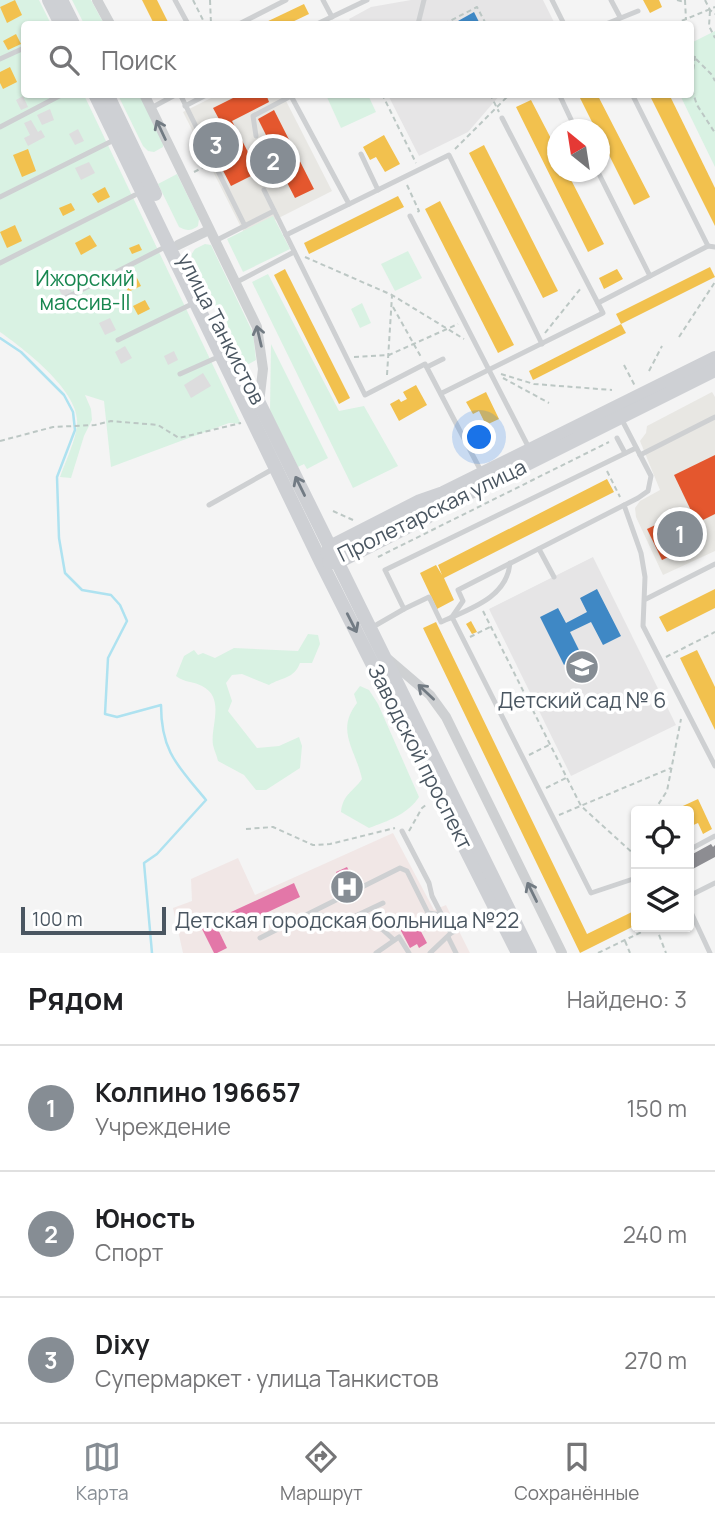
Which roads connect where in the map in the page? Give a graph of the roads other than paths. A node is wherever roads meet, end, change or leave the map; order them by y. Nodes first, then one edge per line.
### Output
1 (49, 0) edge
2 (61, 0) edge
3 (97, 0) edge
4 (175, 0) edge
5 (286, 0) edge
6 (323, 0) edge
7 (367, 0) edge
8 (424, 0) edge
9 (552, 0) edge
10 (611, 0) edge
11 (638, 11) dead end
12 (332, 17) junction
13 (621, 17) junction
14 (60, 21) edge
15 (72, 21) edge
16 (108, 21) edge
17 (186, 21) edge
18 (245, 21) edge
19 (323, 21) edge
20 (419, 21) edge
21 (562, 21) edge
22 (612, 21) edge
23 (21, 49) edge
24 (0, 59) edge
25 (55, 98) edge
26 (97, 98) edge
27 (109, 98) edge
28 (146, 98) edge
29 (170, 98) edge
30 (180, 98) edge
31 (200, 98) edge
32 (285, 98) edge
33 (292, 98) edge
34 (561, 98) edge
35 (634, 98) edge
36 (185, 106) junction
37 (151, 108) junction
38 (502, 118) road end
39 (571, 119) edge
40 (0, 127) edge
41 (256, 136) dead end
42 (116, 139) junction
43 (361, 153) dead end
44 (602, 182) edge
45 (264, 190) dead end
46 (378, 190) junction
47 (139, 193) junction
48 (0, 198) edge
49 (349, 204) junction
50 (274, 211) junction
51 (410, 216) road end
52 (245, 226) junction
53 (209, 230) junction
54 (286, 235) junction
55 (215, 241) junction
56 (173, 246) junction
57 (712, 246) edge
58 (294, 252) junction
59 (0, 263) edge
60 (650, 276) junction
61 (235, 282) junction
62 (196, 302) junction
63 (598, 303) junction
64 (48, 307) dead end
65 (118, 341) dead end
66 (541, 342) junction
67 (222, 355) junction
68 (715, 358) edge
69 (443, 359) dead end
70 (426, 366) junction
71 (715, 370) edge
72 (490, 371) junction
73 (180, 374) dead end
74 (442, 393) junction
75 (259, 403) junction
76 (618, 413) junction
77 (715, 418) edge
78 (617, 438) road end
79 (636, 448) junction
80 (530, 450) junction
81 (625, 453) junction
82 (640, 455) junction
83 (276, 467) junction
84 (482, 473) junction
85 (209, 505) dead end
86 (624, 505) junction
87 (330, 547) junction
88 (539, 549) junction
89 (321, 562) junction
90 (338, 562) junction
91 (510, 563) junction
92 (715, 564) edge
93 (554, 577) dead end
94 (646, 599) junction
95 (404, 609) junction
96 (452, 617) junction
97 (370, 629) junction
98 (382, 654) junction
99 (715, 766) edge
100 (402, 831) road end
101 (715, 836) edge
102 (694, 847) edge
103 (631, 880) edge
104 (715, 883) edge
105 (694, 894) edge
106 (383, 903) dead end
107 (502, 908) junction
108 (310, 913) junction
109 (442, 915) junction
110 (694, 919) edge
111 (345, 921) junction
112 (450, 935) junction
113 (260, 938) dead end
114 (394, 940) junction
115 (376, 953) edge
116 (409, 953) edge
117 (430, 953) edge
118 (456, 953) edge
119 (518, 953) edge
120 (530, 953) edge
121 (562, 953) edge
122 (710, 953) edge

1 - 14 main road
2 - 15 main road
3 - 16 street
4 - 17 lane
5 - 18 lane
6 - 12 lane
7 - 12 lane
8 - 20 lane
9 - 21 lane
10 - 13 lane
11 - 13 lane
12 - 19 lane
13 - 22 lane
23 - 24 lane
25 - 40 lane
26 - 42 main road, улица Танкистов
27 - 56 main road, улица Танкистов
28 - 37 street
29 - 37 lane
30 - 36 lane
31 - 36 lane
32 - 41 lane
33 - 49 lane
34 - 39 lane
35 - 57 lane
36 - 52 lane
53 -> 37 street
38 - 63 lane
42 - 47 main road, улица Танкистов
42 - 48 lane
43 - 46 lane
44 - 60 lane
45 - 50 lane
46 - 49 lane
46 - 66 lane
47 - 56 main road, улица Танкистов
47 - 59 lane
49 - 54 lane
50 - 52 lane
50 - 54 lane
51 - 72 lane
52 - 55 lane
53 - 55 street
53 - 56 street
54 - 58 lane
55 - 61 street
56 - 62 main road, улица Танкистов
56 - 64 lane
56 - 75 main road, улица Танкистов
57 - 60 lane
58 - 61 lane
58 - 70 lane
60 - 63 lane
75 -> 61 street
62 - 65 lane
62 - 67 main road, улица Танкистов
63 - 66 lane
66 - 72 lane
67 - 73 lane
67 - 83 main road, улица Танкистов
68 - 76 main road, Пролетарская улица
69 - 70 lane
70 - 74 lane
71 - 76 main road, Пролетарская улица
72 - 74 lane
72 - 80 lane
74 - 84 lane
87 -> 75 main road, улица Танкистов
76 - 79 lane
76 - 80 main road, Пролетарская улица
76 - 90 main road, Пролетарская улица
77 - 82 lane
78 - 81 lane
79 - 81 lane
79 - 82 lane
80 - 84 main road, Пролетарская улица
81 - 95 lane
82 - 86 lane
83 - 85 lane
83 - 89 main road, улица Танкистов
84 - 87 main road, Пролетарская улица
86 - 88 lane
86 - 94 lane
87 - 89 main road, Пролетарская улица
87 - 90 main road, улица Танкистов
88 - 91 lane
88 - 93 lane
89 - 90 main road, Пролетарская улица
89 -> 107 main road, Заводской проспект
90 - 97 main road, Заводской проспект
91 - 96 lane
91 - 96 lane
92 - 94 lane
94 - 99 lane
95 - 96 lane
95 - 97 lane
96 - 103 lane
97 - 98 main road, Заводской проспект
98 - 107 main road, Заводской проспект
121 -> 98 street
100 - 109 lane
101 - 102 lane
104 - 105 lane
106 - 111 lane
107 - 112 lane
107 - 119 main road, Заводской проспект
107 - 120 main road, Заводской проспект
108 - 109 lane
108 - 111 lane
108 - 113 lane
109 - 112 lane
110 - 122 lane
111 - 114 lane
112 - 117 lane
112 - 118 lane
114 - 115 lane
114 - 116 lane

